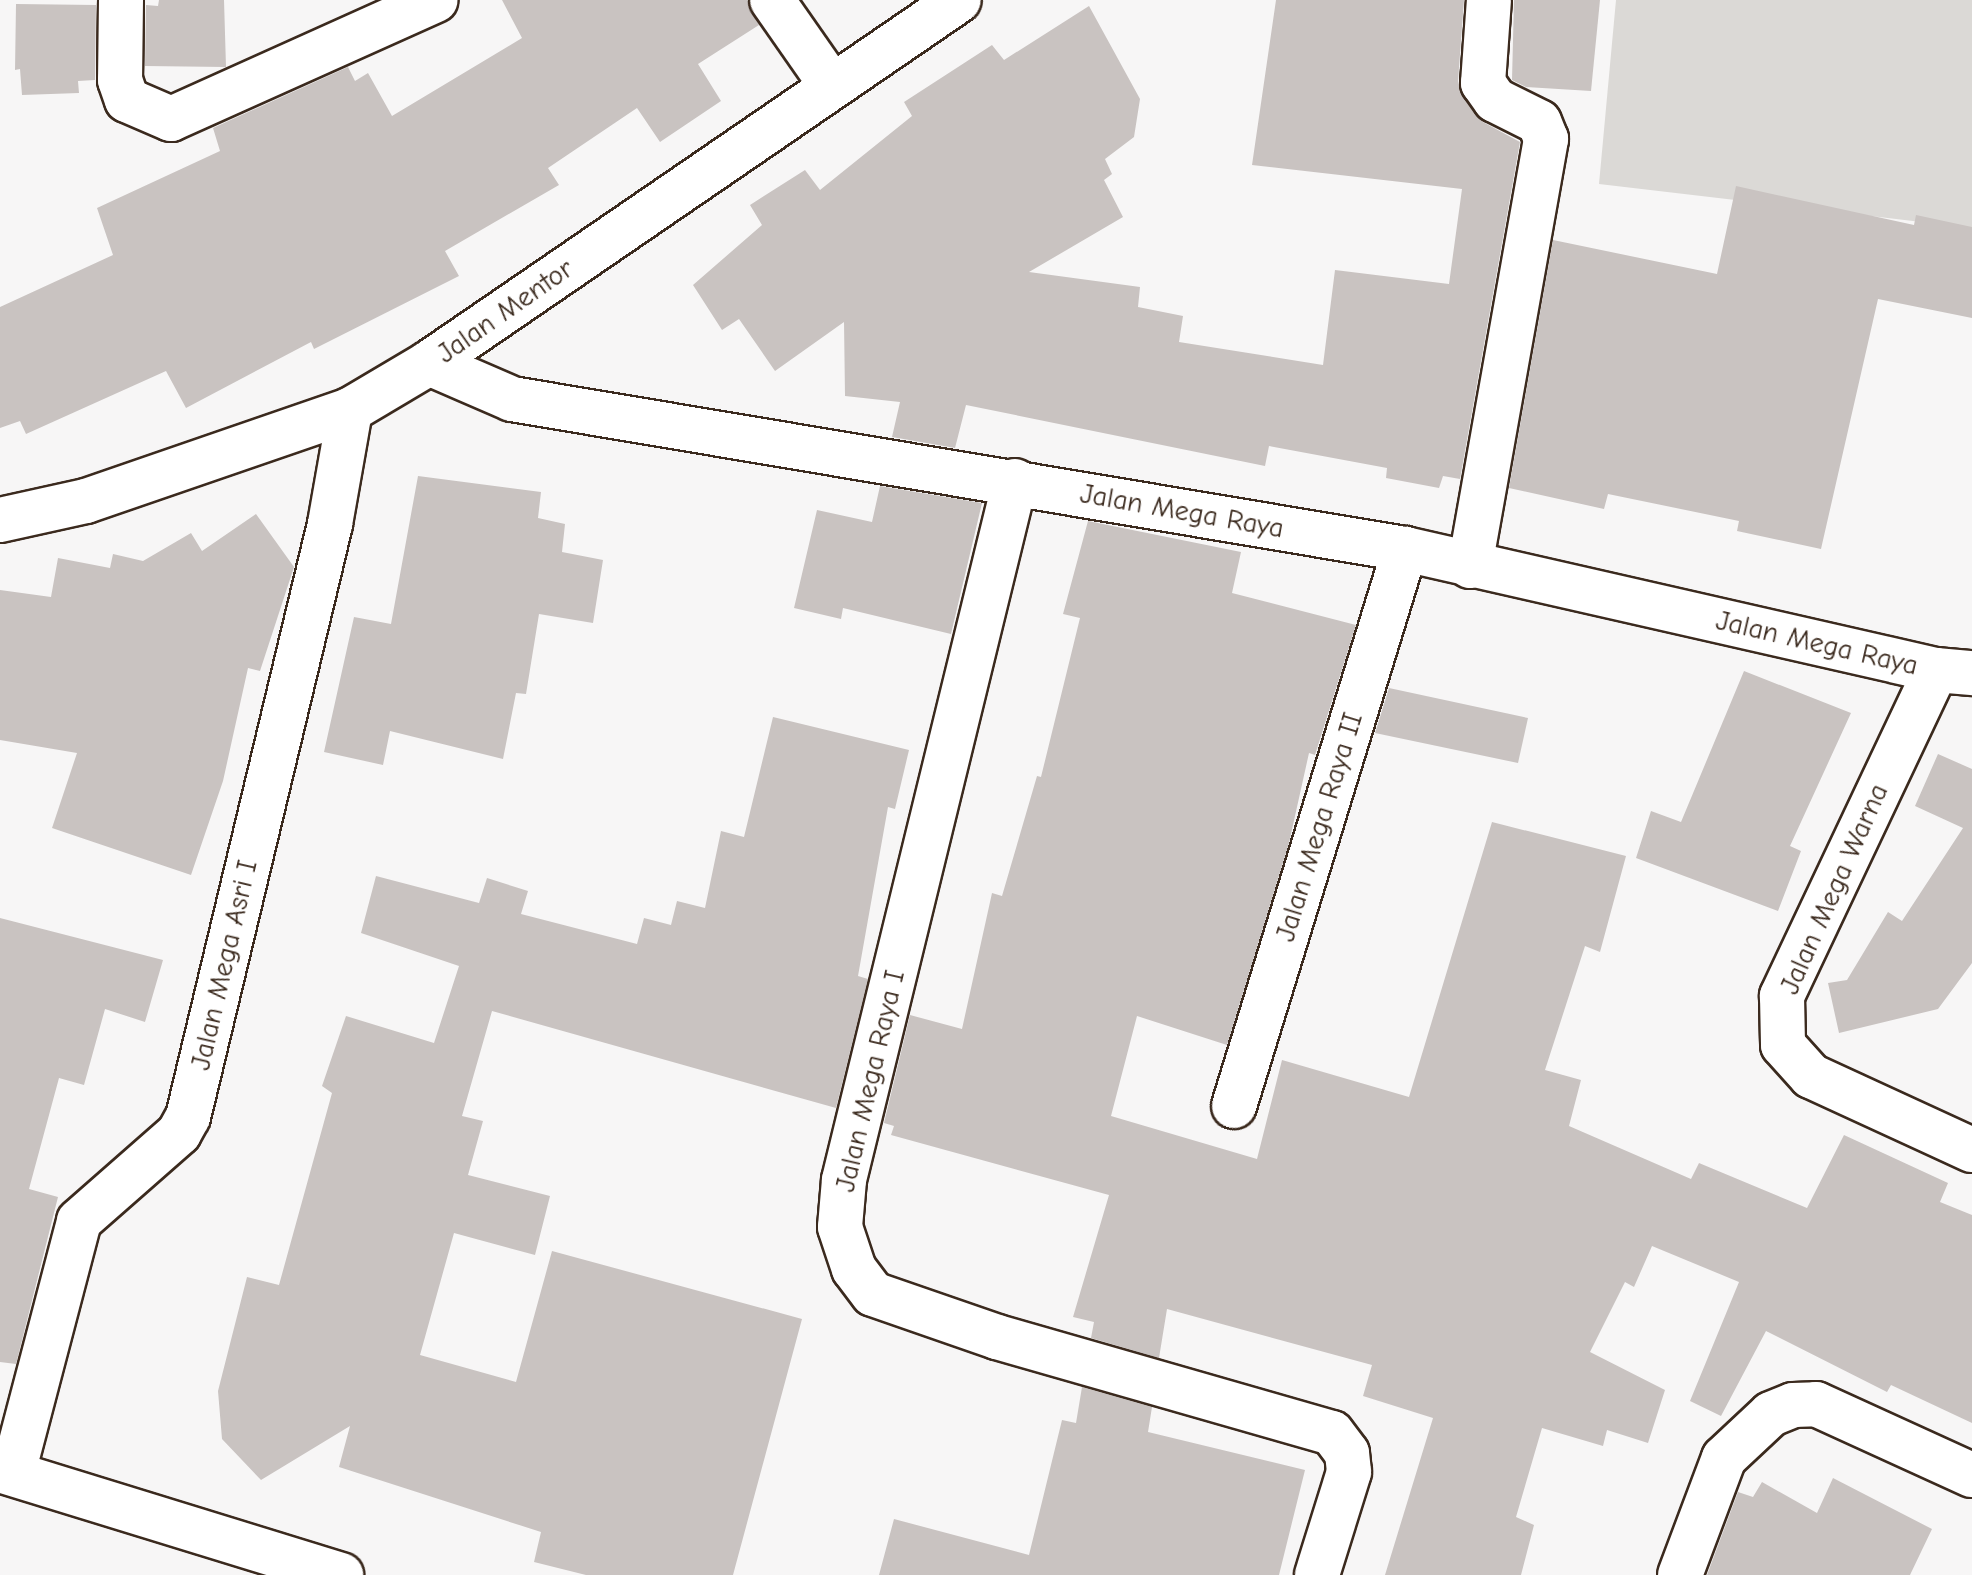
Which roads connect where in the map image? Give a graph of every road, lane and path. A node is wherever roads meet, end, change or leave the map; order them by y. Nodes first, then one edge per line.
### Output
1 (121, 0) edge
2 (436, 0) edge
3 (772, 0) edge
4 (959, 0) edge
5 (1489, 0) edge
6 (832, 86) junction
7 (429, 363) junction
8 (350, 410) junction
9 (1015, 481) junction
10 (0, 520) edge
11 (1405, 549) junction
12 (1470, 566) junction
13 (1954, 671) edge
14 (1234, 1106) dead end
15 (1972, 1150) edge
16 (6, 1472) edge
17 (1972, 1475) edge
18 (240, 1561) edge
19 (341, 1575) edge
20 (1317, 1575) edge
21 (1680, 1575) edge

1 - 2 street
3 - 6 street
4 - 6 street, Jalan Mentor
5 - 12 street
6 - 7 street, Jalan Mentor
7 - 8 street, Jalan Mentor
7 - 9 street, Jalan Mega Raya
8 - 10 street, Jalan Mentor
8 - 16 street, Jalan Mega Asri I
9 - 11 street, Jalan Mega Raya
9 - 20 street, Jalan Mega Raya I
11 - 12 street, Jalan Mega Raya
11 - 14 street, Jalan Mega Raya II
12 - 13 street, Jalan Mega Raya
13 - 15 street, Jalan Mega Warna
16 - 18 street
17 - 21 street
18 - 19 street

